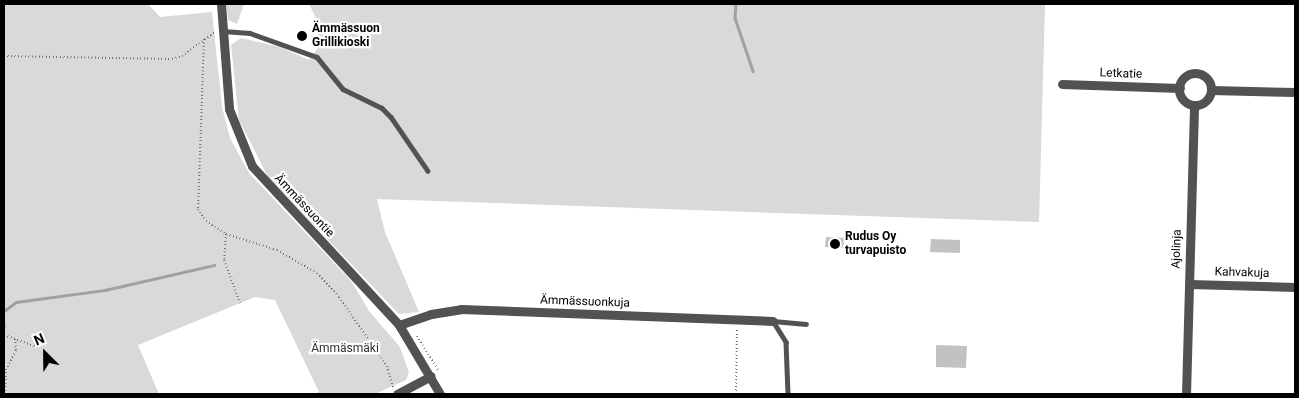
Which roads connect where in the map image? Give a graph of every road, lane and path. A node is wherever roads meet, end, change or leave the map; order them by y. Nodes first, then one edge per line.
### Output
1 (221, 4) edge
2 (223, 31) junction
3 (204, 39) junction
4 (4, 56) edge
5 (1062, 84) dead end
6 (1180, 88) junction
7 (1211, 90) junction
8 (1295, 92) edge
9 (1194, 105) junction
10 (428, 171) dead end
11 (226, 234) junction
12 (1189, 284) junction
13 (1295, 287) edge
14 (240, 303) dead end
15 (733, 320) junction
16 (773, 321) junction
17 (402, 324) junction
18 (806, 324) dead end
19 (4, 335) edge
20 (15, 339) junction
21 (40, 348) dead end
22 (436, 376) junction
23 (5, 394) edge
24 (396, 394) edge
25 (440, 394) edge
26 (736, 394) edge
27 (788, 394) edge
28 (1186, 394) edge

1 - 2 street, Ämmässuontie
2 - 3 path
2 - 10 lane
2 - 17 street, Ämmässuontie
3 - 4 path
3 - 11 path
5 - 6 street, Letkatie
6 - 7 street
6 - 9 street
7 - 8 street
7 - 9 street
9 - 12 street, Ajolinja
11 - 14 path
11 - 24 path
12 - 13 street, Kahvakuja
12 - 28 street, Ajolinja
15 - 16 street, Ämmässuonkuja
15 - 17 street, Ämmässuonkuja
15 - 26 path
16 - 18 lane
16 - 27 lane
17 - 22 street, Ämmässuontie
17 - 22 path
19 - 20 path
20 - 21 path
20 - 23 path
22 - 24 street
22 - 25 street, Ämmässuontie

